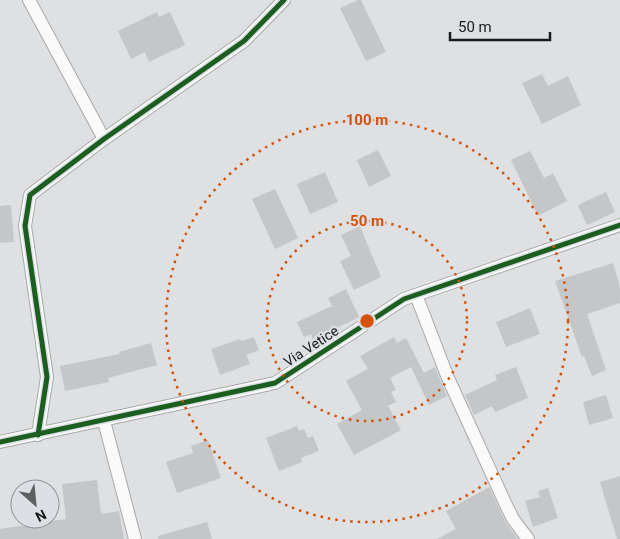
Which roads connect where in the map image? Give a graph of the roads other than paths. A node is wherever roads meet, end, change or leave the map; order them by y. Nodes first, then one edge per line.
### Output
1 (29, 0) edge
2 (284, 0) edge
3 (104, 139) junction
4 (620, 225) edge
5 (416, 295) junction
6 (104, 421) junction
7 (38, 435) junction
8 (0, 442) edge
9 (135, 539) edge
10 (528, 539) edge

1 - 3 street
2 - 3 street
3 - 7 street
4 - 5 street, Via Vetice
5 - 6 street, Via Vetice
5 - 10 street
6 - 7 street, Via Vetice
6 - 9 street
7 - 8 street, Via Vetice

